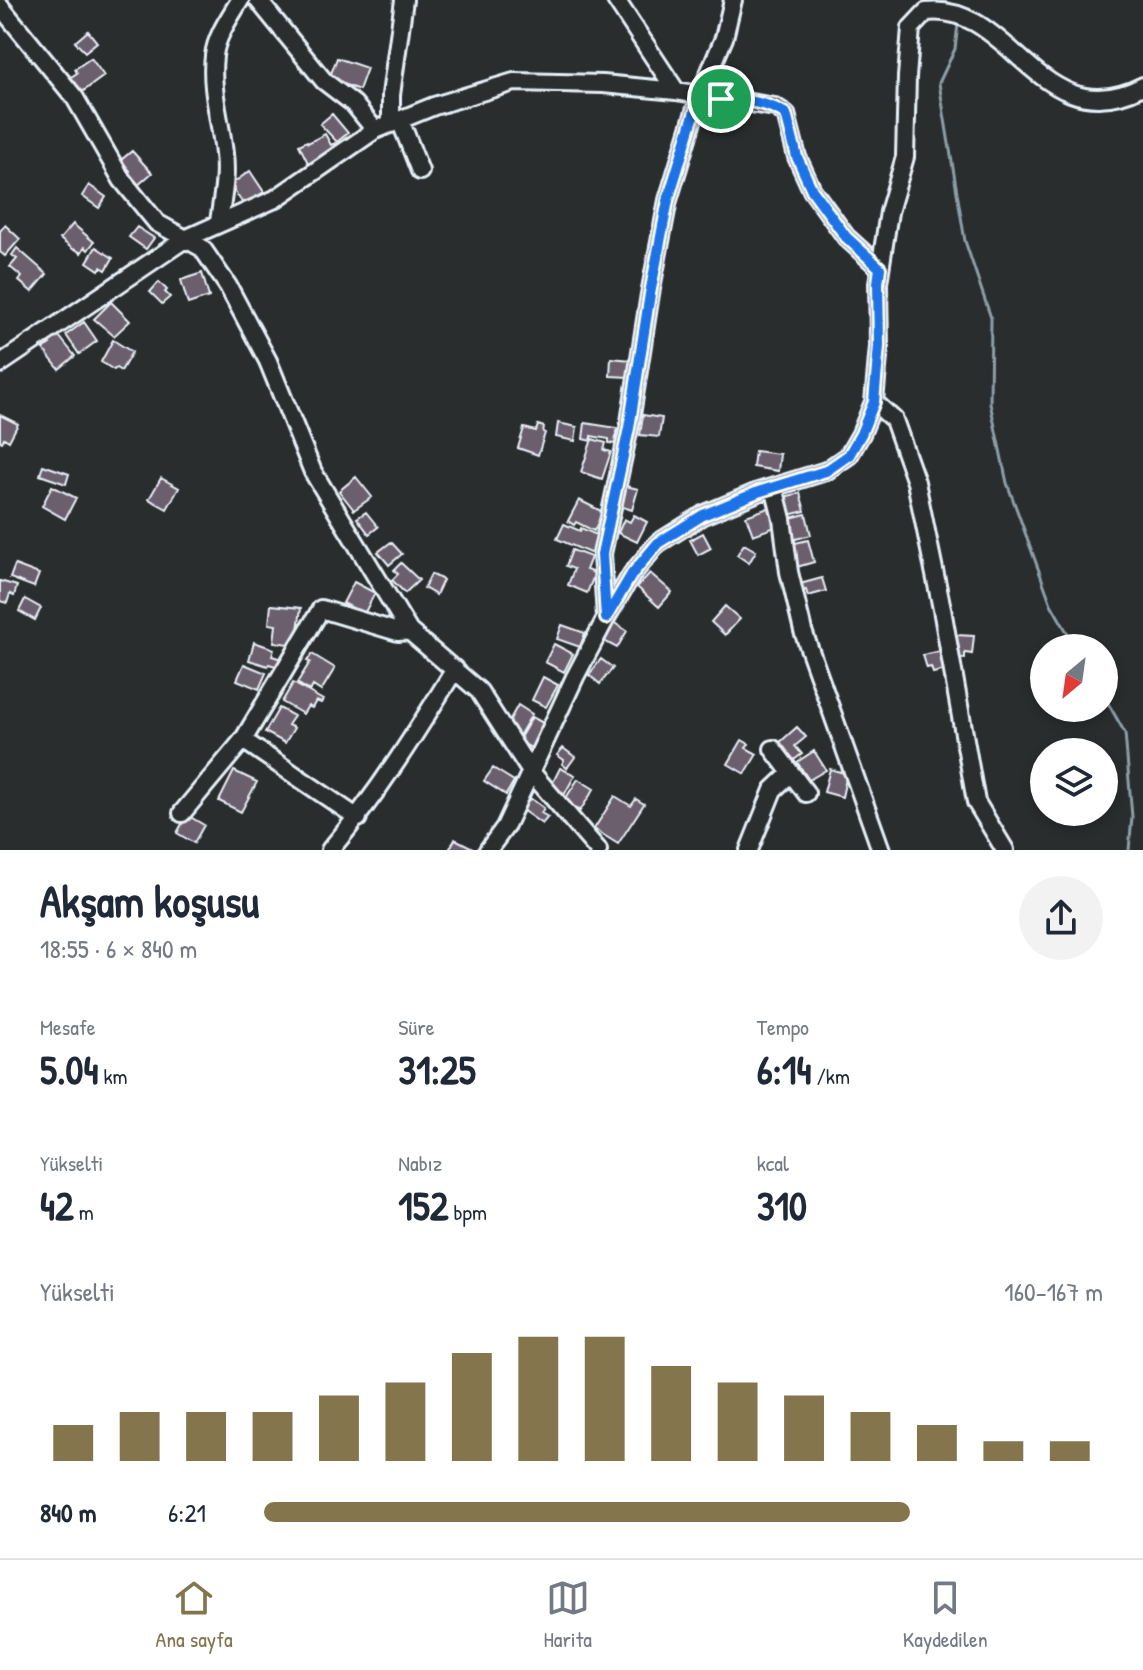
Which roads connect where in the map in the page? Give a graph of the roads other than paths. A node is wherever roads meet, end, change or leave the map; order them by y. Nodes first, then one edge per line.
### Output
1 (240, 0) edge
2 (258, 0) edge
3 (404, 0) edge
4 (616, 0) edge
5 (733, 0) edge
6 (0, 6) edge
7 (934, 7) edge
8 (1143, 86) edge
9 (676, 91) junction
10 (700, 95) junction
11 (389, 125) junction
12 (420, 171) dead end
13 (219, 222) junction
14 (185, 239) junction
15 (880, 268) junction
16 (0, 364) edge
17 (874, 402) junction
18 (774, 487) junction
19 (606, 618) junction
20 (409, 631) junction
21 (455, 669) junction
22 (243, 740) junction
23 (773, 749) dead end
24 (531, 772) junction
25 (791, 773) junction
26 (806, 793) dead end
27 (182, 813) dead end
28 (358, 818) junction
29 (330, 850) edge
30 (488, 850) edge
31 (598, 850) edge
32 (749, 850) edge
33 (881, 850) edge
34 (1005, 850) edge

1 - 13 street
2 - 11 street
3 - 11 street
4 - 9 street
5 - 10 street
6 - 14 street
7 - 8 street
7 - 15 street
9 - 10 street
9 - 11 street
10 - 15 street
10 - 19 street
11 - 12 street
11 - 13 street
13 - 14 street
14 - 16 street
14 - 20 street
15 - 17 street
17 - 18 street
17 - 34 street
18 - 19 street
18 - 33 street
19 - 24 street
20 - 21 street
20 - 22 street
21 - 24 street
21 - 28 street
22 - 27 street
22 - 28 street
23 - 25 street
24 - 30 street
24 - 31 street
25 - 26 street
25 - 32 street
28 - 29 street

